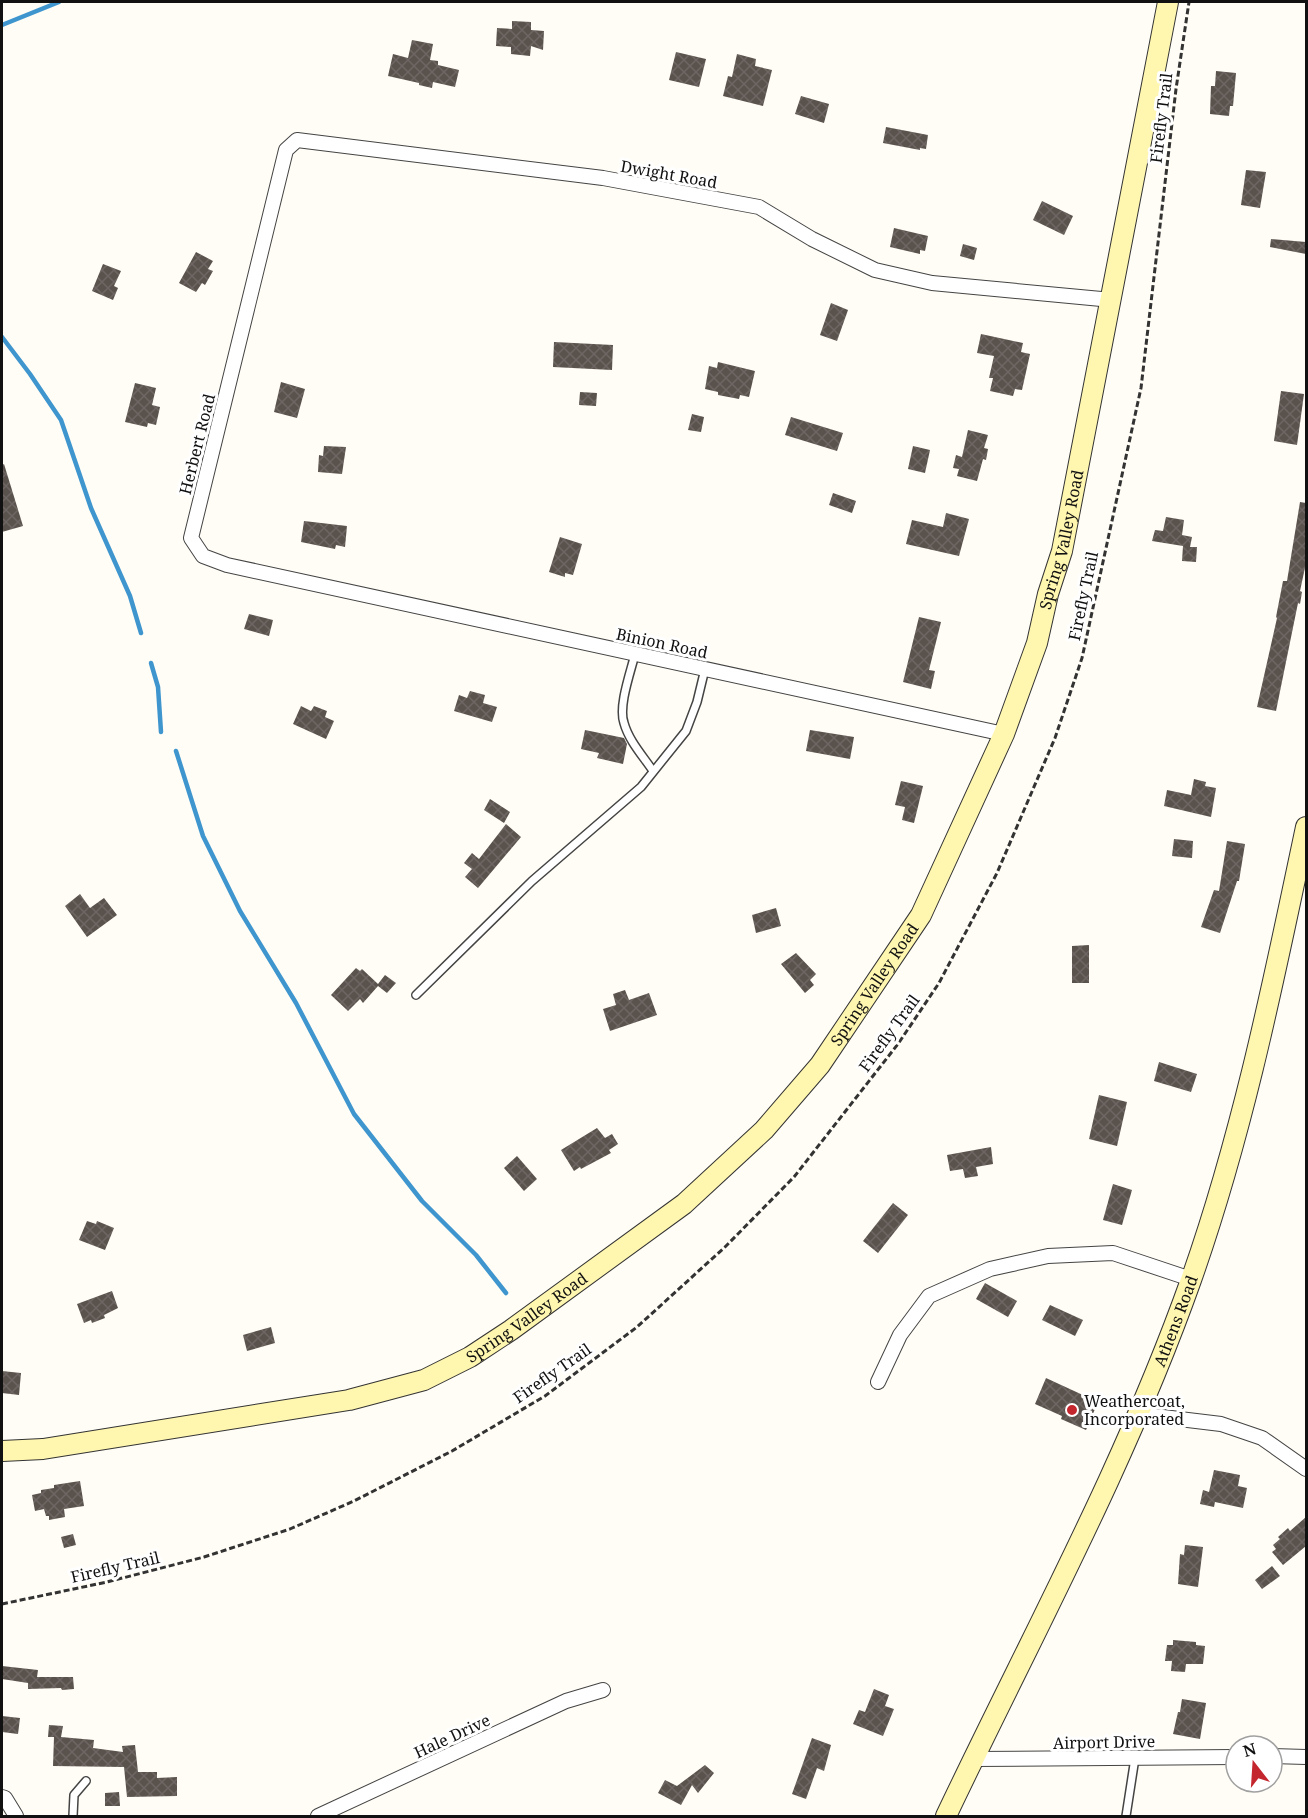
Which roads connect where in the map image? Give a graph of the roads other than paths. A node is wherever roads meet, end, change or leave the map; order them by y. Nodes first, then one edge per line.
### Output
1 (1168, 2) edge
2 (268, 226) joint
3 (1112, 300) junction
4 (314, 584) joint
5 (634, 654) junction
6 (705, 669) junction
7 (1004, 734) junction
8 (653, 771) junction
9 (1306, 827) edge
10 (416, 995) dead end
11 (1191, 1279) junction
12 (878, 1382) dead end
13 (1138, 1414) junction
14 (2, 1451) edge
15 (1306, 1469) edge
16 (603, 1690) dead end
17 (1284, 1756) edge
18 (1306, 1756) edge
19 (1224, 1757) edge
20 (1135, 1758) junction
21 (973, 1759) junction
22 (86, 1781) dead end
23 (2, 1797) edge
24 (16, 1816) edge
25 (73, 1816) edge
26 (318, 1816) edge
27 (946, 1816) edge
28 (1126, 1816) edge

1 - 3 street, Spring Valley Road
2 - 3 street, Dwight Road
2 - 4 street, Herbert Road
3 - 7 street, Spring Valley Road
4 - 5 street, Binion Road
5 - 6 street, Binion Road
5 - 8 lane
6 - 7 street, Binion Road
6 - 8 lane
7 - 14 street, Spring Valley Road
8 - 10 lane
9 - 11 street, Athens Road
11 - 12 street
11 - 13 street, Athens Road
13 - 15 street
13 - 21 street, Athens Road
16 - 26 street, Hale Drive
17 - 18 street
19 - 20 street, Airport Drive
20 - 21 street, Airport Drive
20 - 28 lane
21 - 27 street, Athens Road
22 - 25 lane
23 - 24 street

